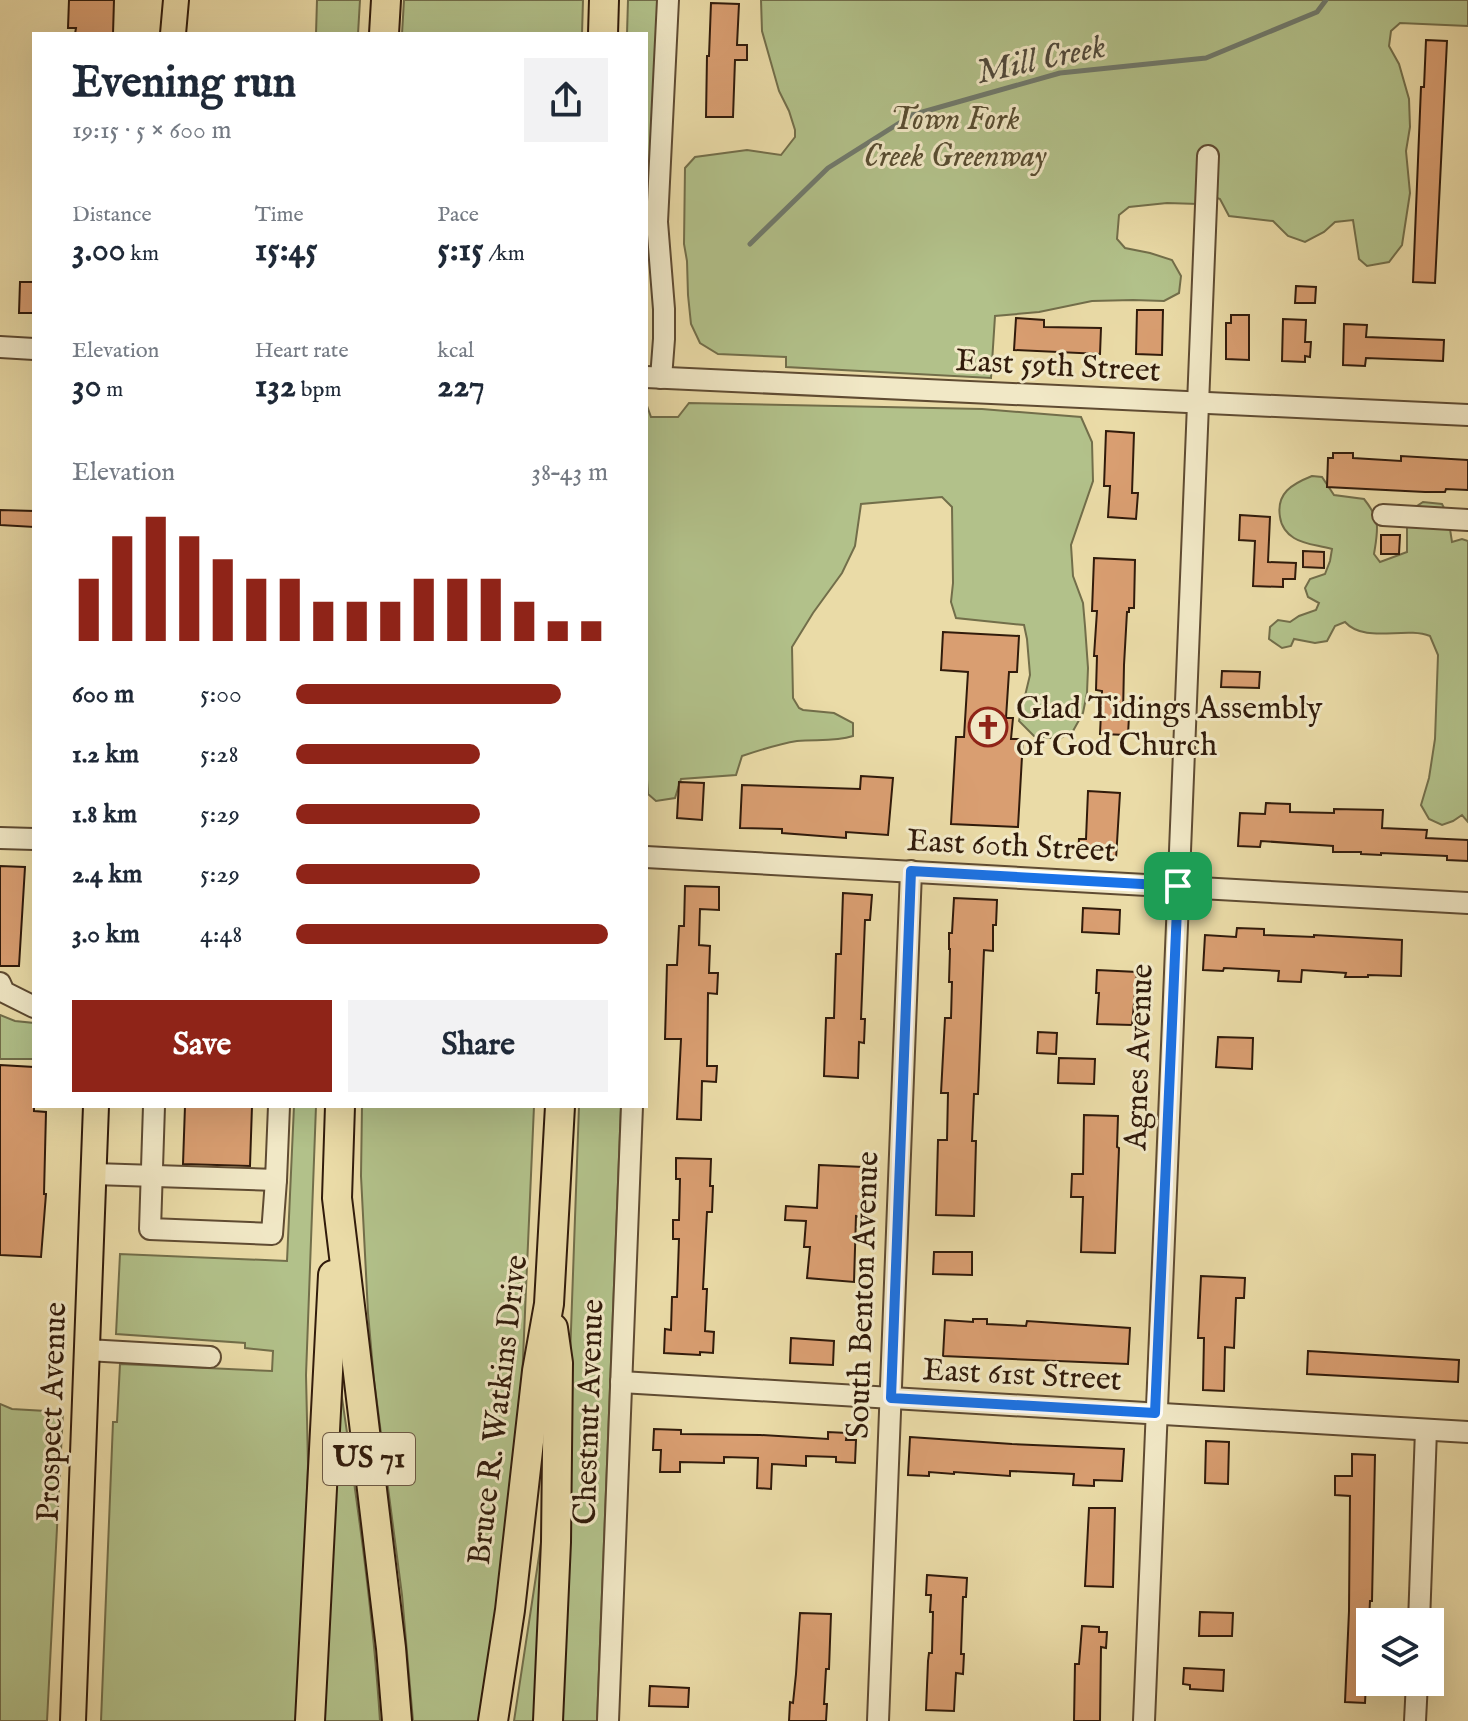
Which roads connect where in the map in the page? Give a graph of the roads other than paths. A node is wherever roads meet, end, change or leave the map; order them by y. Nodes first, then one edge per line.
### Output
1 (176, 0) edge
2 (386, 0) edge
3 (604, 0) edge
4 (668, 0) edge
5 (173, 32) edge
6 (384, 32) edge
7 (603, 32) edge
8 (1208, 156) dead end
9 (0, 347) edge
10 (32, 349) edge
11 (653, 377) edge
12 (1199, 403) junction
13 (1468, 415) edge
14 (1383, 515) dead end
15 (1468, 520) edge
16 (0, 838) edge
17 (32, 839) edge
18 (648, 857) edge
19 (911, 871) junction
20 (1178, 886) junction
21 (1468, 903) edge
22 (0, 983) edge
23 (32, 1006) edge
24 (96, 1108) edge
25 (154, 1108) edge
26 (279, 1108) edge
27 (340, 1108) edge
28 (560, 1108) edge
29 (632, 1108) edge
30 (94, 1174) junction
31 (152, 1176) junction
32 (276, 1180) junction
33 (337, 1198) junction
34 (549, 1304) junction
35 (87, 1350) junction
36 (210, 1357) dead end
37 (621, 1382) junction
38 (891, 1398) junction
39 (1155, 1413) junction
40 (1426, 1430) junction
41 (1468, 1432) edge
42 (1420, 1608) edge
43 (1416, 1696) edge
44 (73, 1721) edge
45 (310, 1721) edge
46 (397, 1721) edge
47 (493, 1721) edge
48 (548, 1721) edge
49 (608, 1721) edge
50 (878, 1721) edge
51 (1144, 1721) edge
52 (1415, 1721) edge

1 - 5 main road
2 - 6 highway
3 - 7 highway
4 - 11 street
8 - 12 street, Agnes Avenue
9 - 10 street
11 - 12 street, East 59th Street
12 - 13 street, East 59th Street
12 - 20 street, Agnes Avenue
14 - 15 street
16 - 17 street
18 - 19 street, East 60th Street
19 - 20 street, East 60th Street
19 - 38 street, South Benton Avenue
20 - 21 street, East 60th Street
20 - 39 street, Agnes Avenue
22 - 23 street
24 - 30 main road, Prospect Avenue
25 - 31 street
26 - 32 street
27 - 33 highway, US 71
28 - 34 highway, Bruce R. Watkins Drive
29 - 37 street, Chestnut Avenue
30 - 31 street
30 - 35 main road, Prospect Avenue
31 - 32 street
31 - 32 street
33 - 45 highway
33 - 46 highway, US 71
34 - 47 highway, Bruce R. Watkins Drive
34 - 48 highway
35 - 36 street
35 - 44 main road, Prospect Avenue
37 - 38 street, East 61st Street
37 - 49 street, Chestnut Avenue
38 - 39 street, East 61st Street
38 - 50 street, South Benton Avenue
39 - 40 street, East 61st Street
39 - 51 street, Agnes Avenue
40 - 41 street, East 61st Street
40 - 42 street
43 - 52 street

